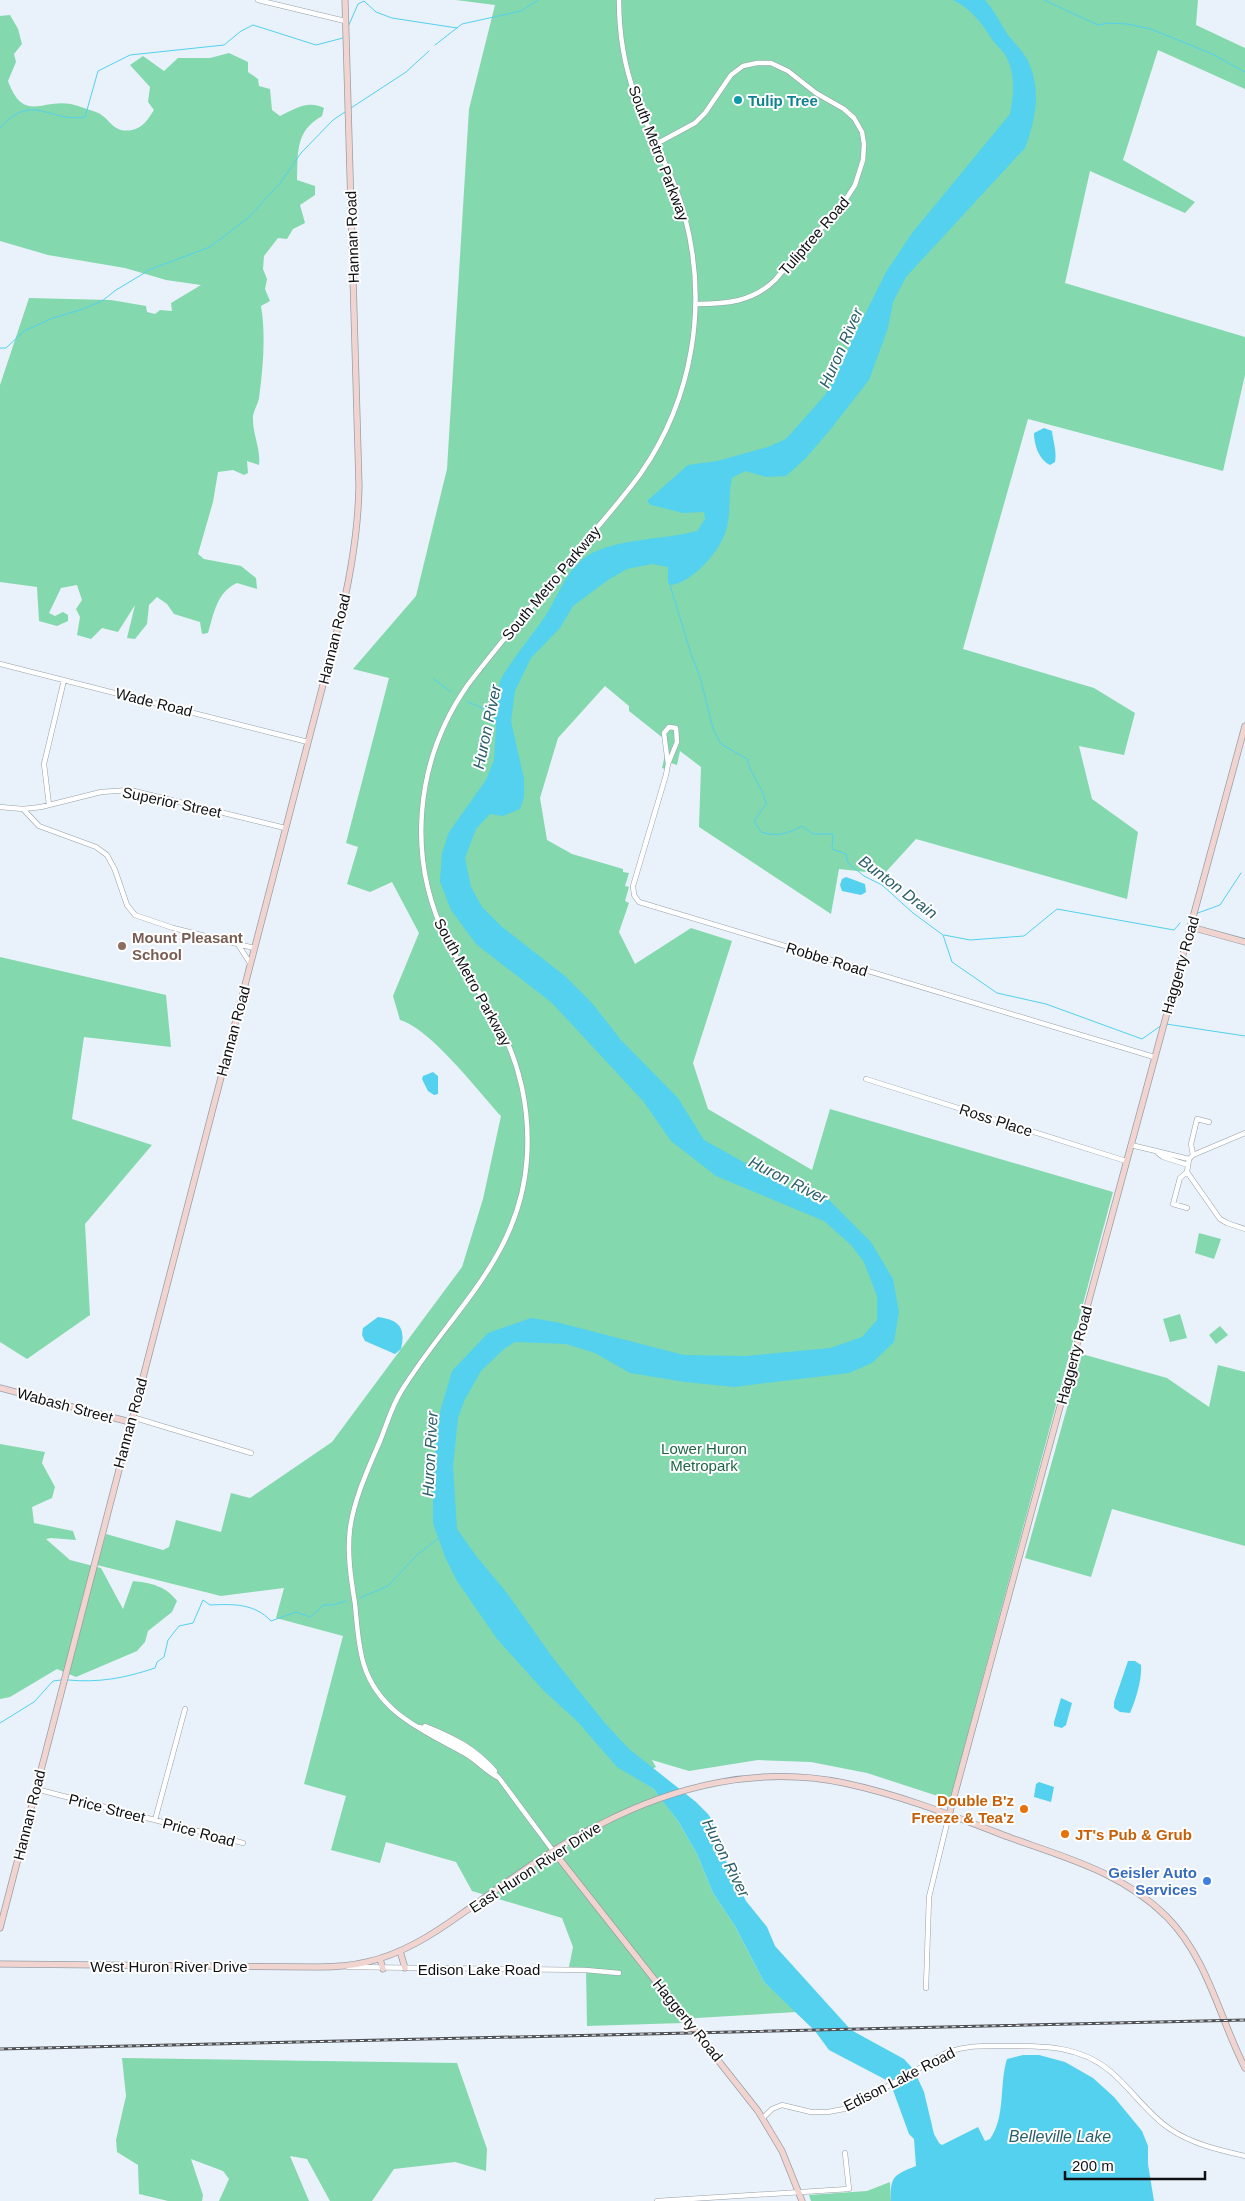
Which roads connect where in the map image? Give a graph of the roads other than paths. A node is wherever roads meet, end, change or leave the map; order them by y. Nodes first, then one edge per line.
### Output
1 (258, 0) edge
2 (345, 0) edge
3 (619, 0) edge
4 (346, 22) junction
5 (656, 144) junction
6 (696, 304) junction
7 (0, 664) edge
8 (64, 680) junction
9 (1245, 726) edge
10 (308, 742) junction
11 (668, 764) junction
12 (49, 805) junction
13 (0, 807) edge
14 (23, 809) junction
15 (285, 828) junction
16 (1191, 927) junction
17 (1245, 942) edge
18 (239, 946) junction
19 (254, 948) junction
20 (250, 963) junction
21 (1154, 1057) junction
22 (866, 1079) dead end
23 (1209, 1122) dead end
24 (1245, 1133) edge
25 (1131, 1145) junction
26 (1158, 1153) junction
27 (1193, 1155) junction
28 (1189, 1159) junction
29 (1126, 1161) junction
30 (1188, 1165) junction
31 (1187, 1172) junction
32 (1187, 1208) dead end
33 (1245, 1229) edge
34 (0, 1388) edge
35 (131, 1420) junction
36 (251, 1454) dead end
37 (185, 1709) dead end
38 (411, 1724) junction
39 (499, 1778) junction
40 (36, 1789) junction
41 (949, 1815) junction
42 (155, 1820) junction
43 (243, 1843) dead end
44 (554, 1852) junction
45 (0, 1928) edge
46 (400, 1951) junction
47 (380, 1958) junction
48 (0, 1964) edge
49 (338, 1967) junction
50 (405, 1968) junction
51 (383, 1969) junction
52 (619, 1973) dead end
53 (926, 1988) dead end
54 (1245, 2068) edge
55 (763, 2118) junction
56 (845, 2153) dead end
57 (1245, 2156) edge
58 (800, 2192) junction
59 (657, 2201) edge
60 (802, 2201) edge

1 - 4 street
2 - 4 street, Hannan Road
3 - 5 street, South Metro Parkway
4 - 10 street, Hannan Road
5 - 6 street, South Metro Parkway
5 - 6 street, Tuliptree Road
6 - 38 street, South Metro Parkway
7 - 8 street, Wade Road
8 - 10 street, Wade Road
8 - 12 street
9 - 16 street, Haggerty Road
10 - 15 street, Hannan Road
11 - 11 street, Robbe Road
11 - 21 street, Robbe Road
12 - 14 street, Superior Street
12 - 15 street, Superior Street
13 - 14 street, Superior Street
14 - 18 street
15 - 19 street, Hannan Road
16 - 17 street
16 - 21 street, Haggerty Road
18 - 19 street
18 - 20 street
19 - 20 street, Hannan Road
20 - 35 street, Hannan Road
21 - 25 street, Haggerty Road
22 - 29 street, Ross Place
23 - 27 street
24 - 27 street
25 - 26 street
25 - 29 street, Haggerty Road
26 - 28 street
26 - 30 street
27 - 28 street
28 - 30 street
29 - 41 street, Haggerty Road
30 - 31 street
31 - 32 street
31 - 33 street
34 - 35 street, Wabash Street
35 - 36 street, Wabash Street
35 - 40 street, Hannan Road
37 - 42 street, Price Street
38 - 39 street, South Metro Parkway
38 - 39 street, South Metro Parkway
39 - 44 street, South Metro Parkway
40 - 42 street, Price Street
40 - 45 street, Hannan Road
41 - 44 street, East Huron River Drive
41 - 53 street, Haggerty Road
41 - 54 street, East Huron River Drive
42 - 43 street, Price Road
44 - 46 street, East Huron River Drive
44 - 55 street, Haggerty Road
46 - 47 street, East Huron River Drive
46 - 50 street
47 - 49 street, East Huron River Drive
47 - 51 street
48 - 49 street, West Huron River Drive
49 - 51 street, Edison Lake Road
50 - 51 street, Edison Lake Road
50 - 52 street, Edison Lake Road
55 - 57 street, Edison Lake Road
55 - 58 street, Haggerty Road
56 - 58 street
58 - 59 street
58 - 60 street, Haggerty Road

